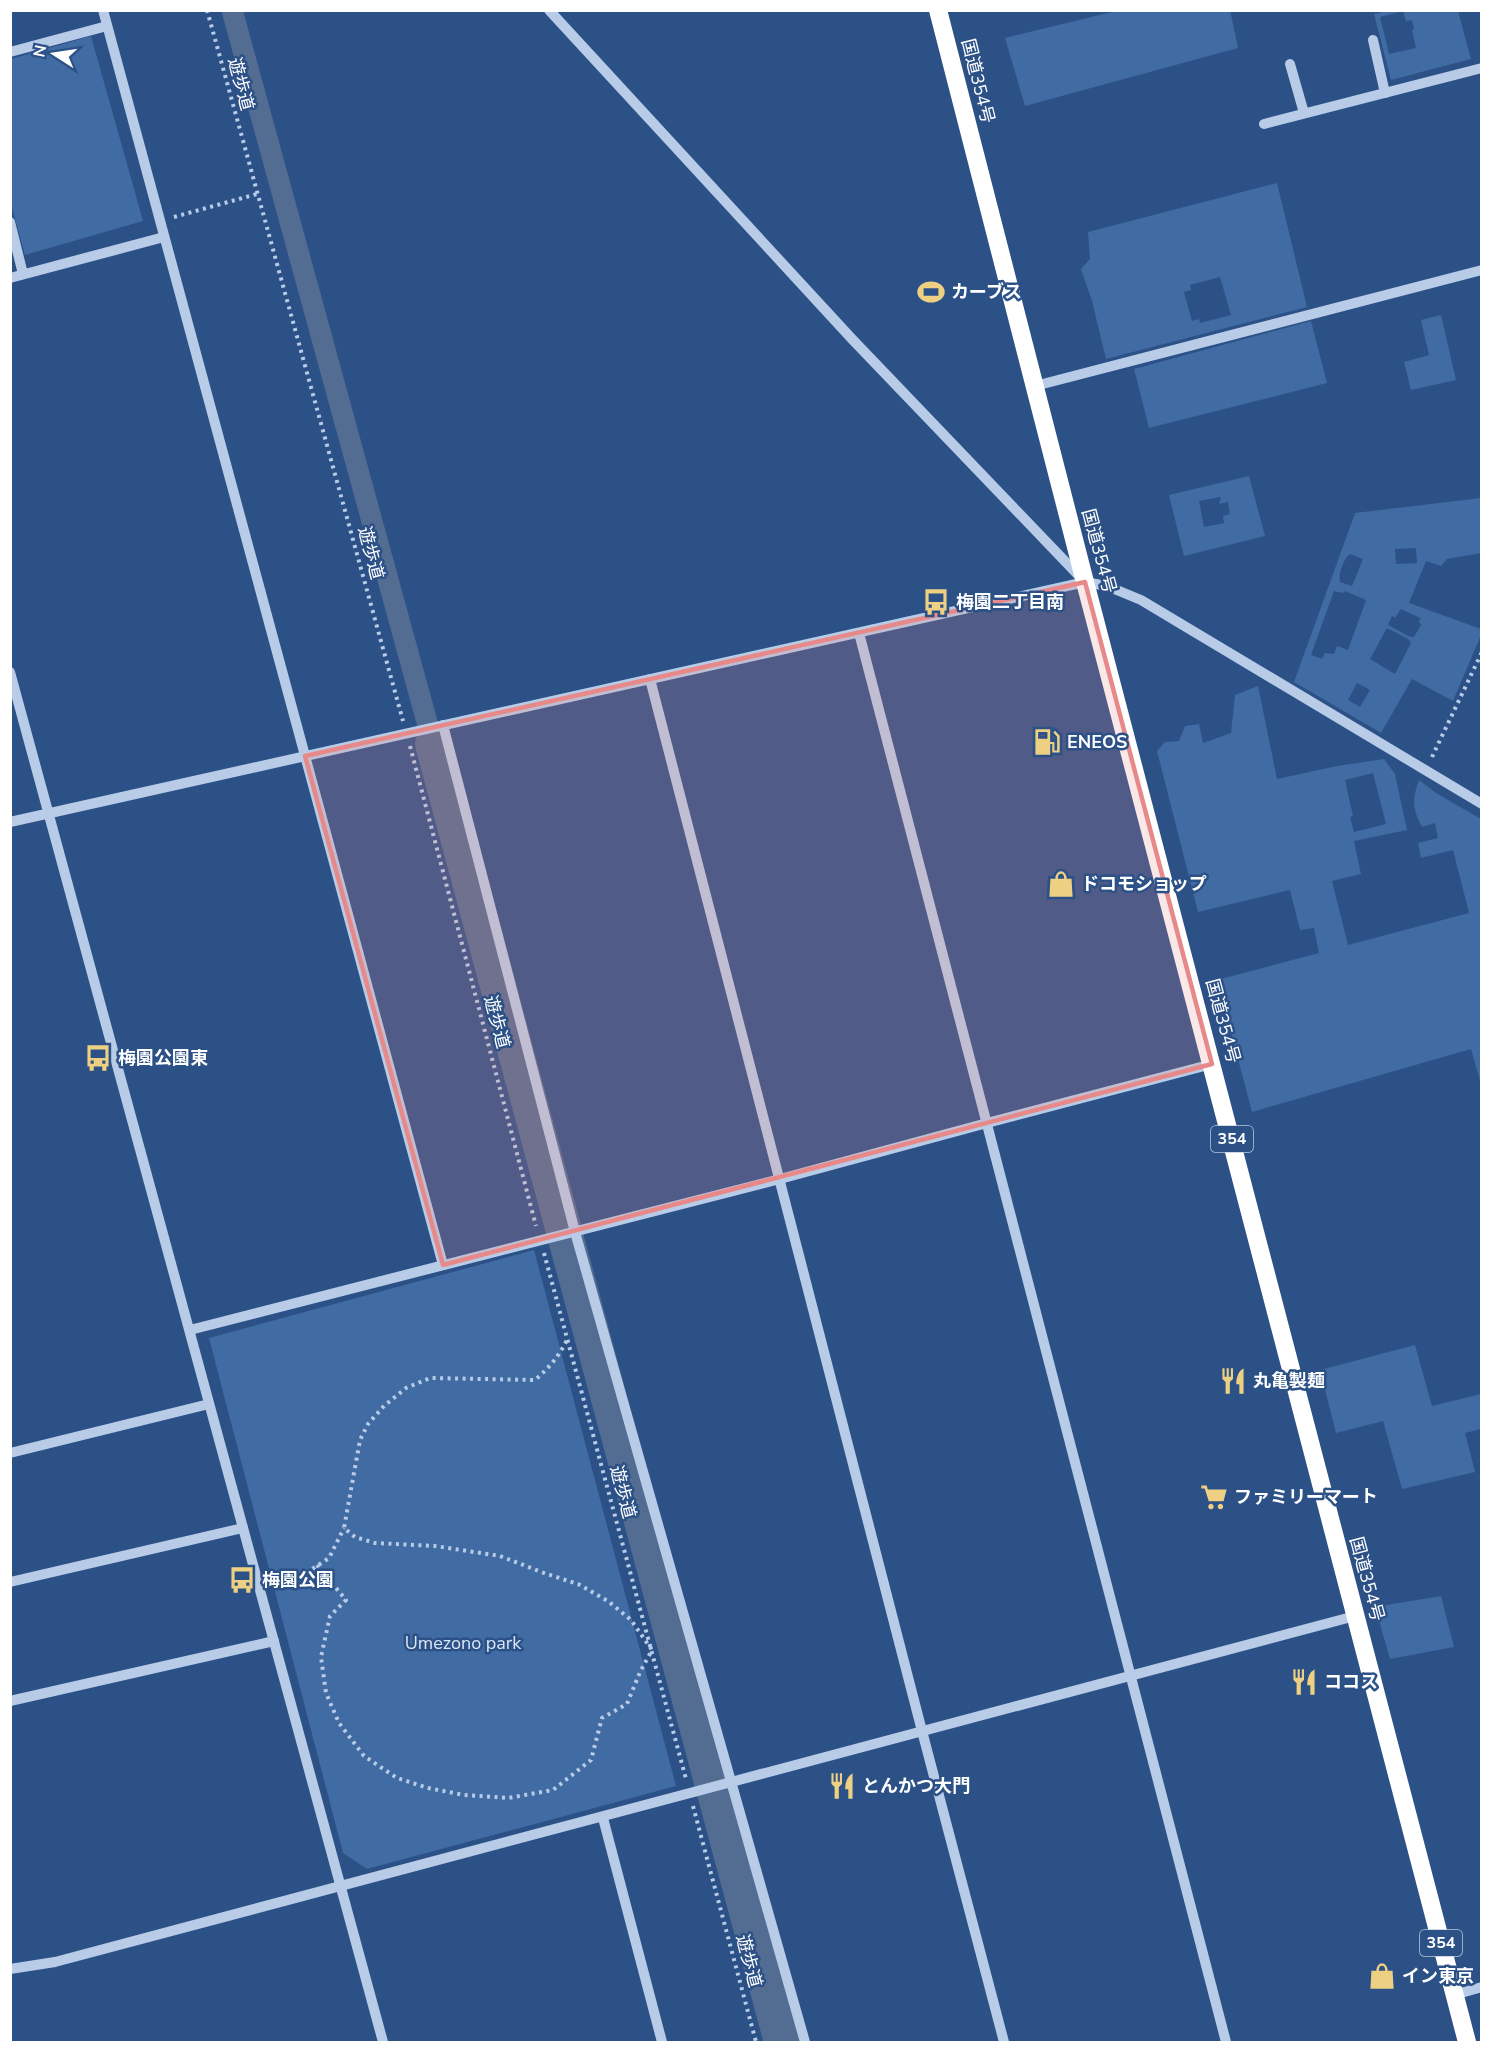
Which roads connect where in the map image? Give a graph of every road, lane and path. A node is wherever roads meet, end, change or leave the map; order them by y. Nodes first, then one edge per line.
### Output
1 (103, 10) edge
2 (207, 10) edge
3 (549, 10) edge
4 (938, 10) edge
5 (107, 26) junction
6 (1373, 40) dead end
7 (10, 52) edge
8 (1290, 64) dead end
9 (1482, 68) edge
10 (1385, 93) junction
11 (1304, 113) junction
12 (1264, 124) dead end
13 (257, 194) junction
14 (159, 221) junction
15 (10, 222) edge
16 (164, 237) junction
17 (1482, 270) edge
18 (23, 274) junction
19 (10, 278) edge
20 (1035, 386) junction
21 (1085, 582) junction
22 (859, 633) junction
23 (1482, 652) edge
24 (10, 672) edge
25 (650, 679) junction
26 (440, 726) junction
27 (406, 733) junction
28 (305, 756) junction
29 (1426, 771) junction
30 (1482, 804) edge
31 (49, 813) junction
32 (10, 822) edge
33 (1212, 1064) junction
34 (987, 1123) junction
35 (780, 1179) junction
36 (574, 1232) junction
37 (541, 1241) junction
38 (443, 1265) junction
39 (190, 1330) junction
40 (567, 1340) junction
41 (209, 1404) junction
42 (10, 1453) edge
43 (243, 1528) junction
44 (344, 1528) junction
45 (317, 1565) junction
46 (10, 1582) edge
47 (260, 1591) junction
48 (1355, 1616) junction
49 (274, 1641) junction
50 (652, 1650) junction
51 (1131, 1676) junction
52 (10, 1701) edge
53 (922, 1731) junction
54 (731, 1782) junction
55 (691, 1793) junction
56 (603, 1818) junction
57 (340, 1886) junction
58 (10, 1969) edge
59 (1482, 1987) edge
60 (1454, 1995) junction
61 (382, 2043) edge
62 (662, 2043) edge
63 (756, 2043) edge
64 (805, 2043) edge
65 (1004, 2043) edge
66 (1226, 2043) edge
67 (1467, 2043) edge

1 - 5 street
2 - 13 path, 遊歩道
3 - 21 street
4 - 20 highway, 国道354号 / 354
5 - 7 street
5 - 14 street
6 - 10 street
8 - 11 street
9 - 10 street
10 - 11 street
11 - 12 street
13 - 14 path
13 - 27 path, 遊歩道
14 - 16 street
15 - 18 street
16 - 18 street
16 - 28 street
17 - 20 street
18 - 19 street
20 - 21 highway, 国道354号 / 354
21 - 22 street
21 - 29 street
21 - 33 highway, 国道354号 / 354
22 - 25 street
22 - 34 street
23 - 29 path
24 - 31 street
25 - 26 street
25 - 35 street
26 - 27 street
26 - 36 street
27 - 28 street
27 - 37 path, 遊歩道
28 - 31 street
28 - 38 street
29 - 30 street
31 - 32 street
31 - 39 street
33 - 34 street
33 - 48 highway, 国道354号 / 354
34 - 35 street
34 - 51 street
35 - 36 street
35 - 53 street
36 - 37 street
36 - 54 street
37 - 38 street
37 - 40 path, 遊歩道
38 - 39 street
39 - 41 street
40 - 44 path
40 - 50 path, 遊歩道
41 - 42 street
41 - 43 street
43 - 46 street
43 - 47 street
44 - 45 path
44 - 50 path
45 - 47 path
45 - 50 path
47 - 49 street
48 - 51 street
48 - 60 highway, 国道354号 / 354
49 - 52 street
49 - 57 street
50 - 55 path, 遊歩道
51 - 53 street
51 - 66 street
53 - 54 street
53 - 65 street
54 - 55 street
54 - 64 street
55 - 56 street
55 - 63 path, 遊歩道
56 - 57 street
56 - 62 street
57 - 58 street
57 - 61 street
59 - 60 street
60 - 67 highway, 国道354号 / 354

